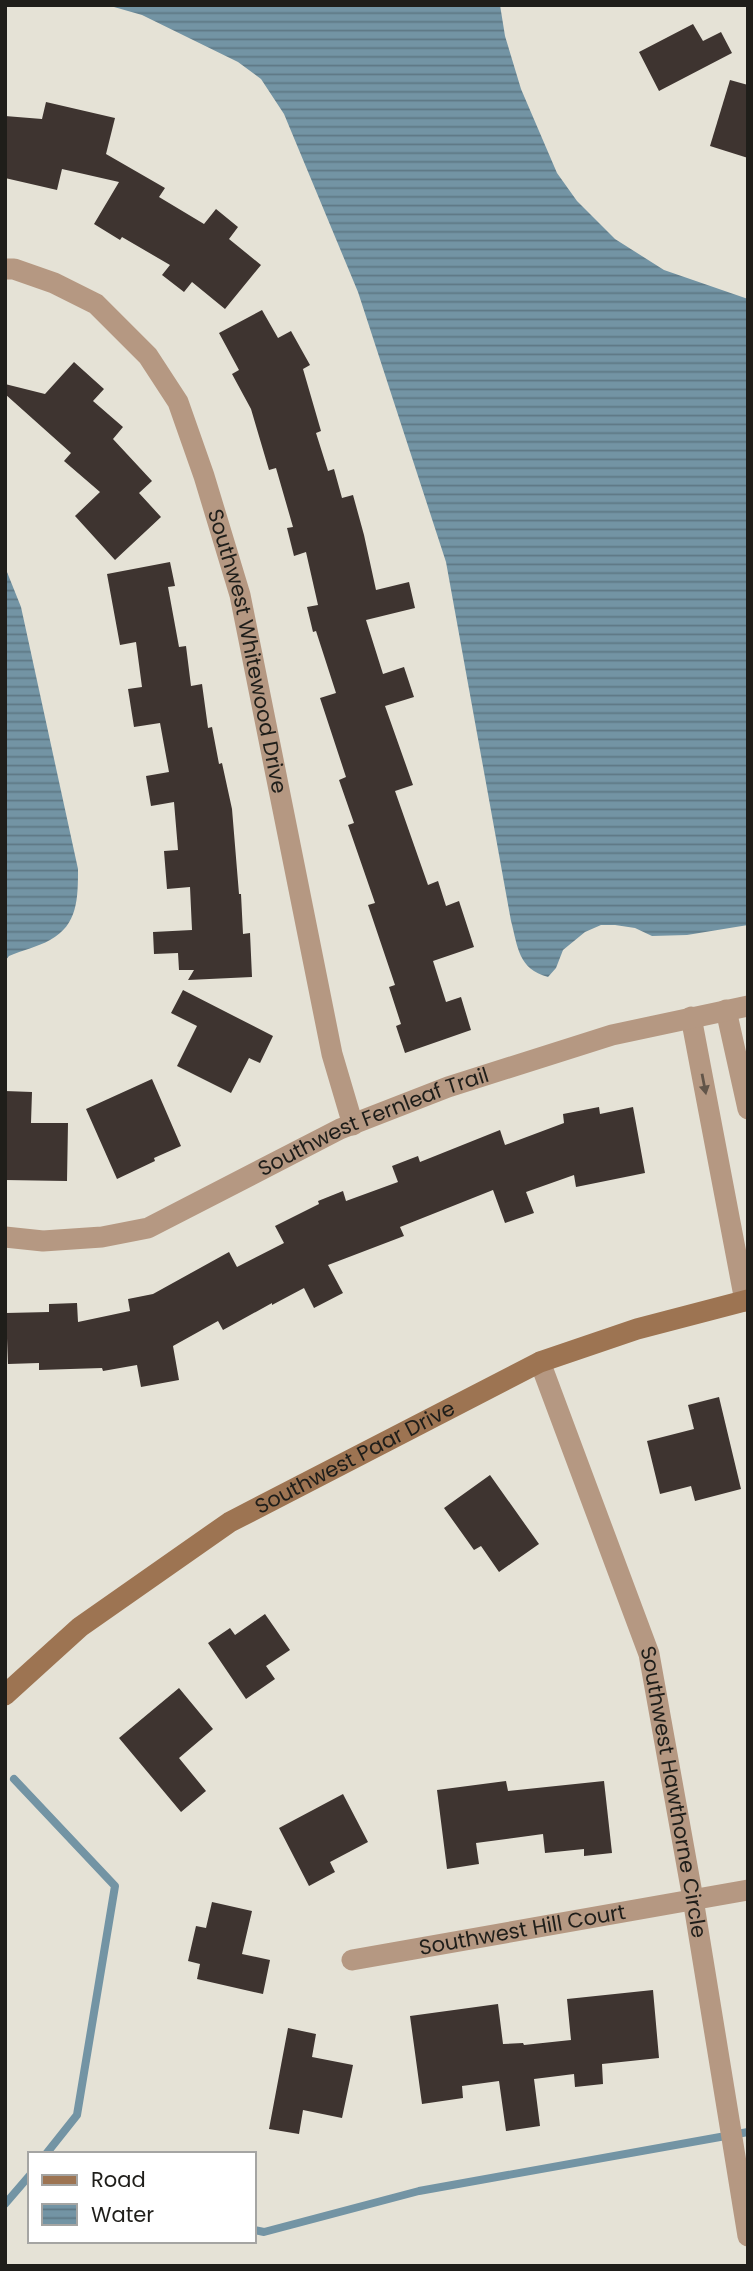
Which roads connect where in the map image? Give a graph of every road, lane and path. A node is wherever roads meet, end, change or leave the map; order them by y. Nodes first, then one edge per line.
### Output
1 (5, 269) edge
2 (748, 1006) edge
3 (726, 1010) junction
4 (691, 1017) junction
5 (748, 1109) edge
6 (353, 1125) junction
7 (5, 1237) edge
8 (746, 1300) edge
9 (540, 1362) junction
10 (5, 1695) edge
11 (748, 1890) edge
12 (693, 1899) junction
13 (352, 1960) dead end
14 (748, 2236) edge

1 - 6 street, Southwest Whitewood Drive
2 - 3 street, Southwest Fernleaf Trail
3 - 4 street, Southwest Fernleaf Trail
3 - 5 street
4 - 6 street, Southwest Fernleaf Trail
4 -> 8 street
6 - 7 street, Southwest Fernleaf Trail
8 - 9 street, Southwest Paar Drive
9 - 10 street, Southwest Paar Drive
9 - 12 street, Southwest Hawthorne Circle
11 - 12 street, Southwest Hill Court
12 - 13 street, Southwest Hill Court
12 - 14 street, Southwest Hawthorne Circle

